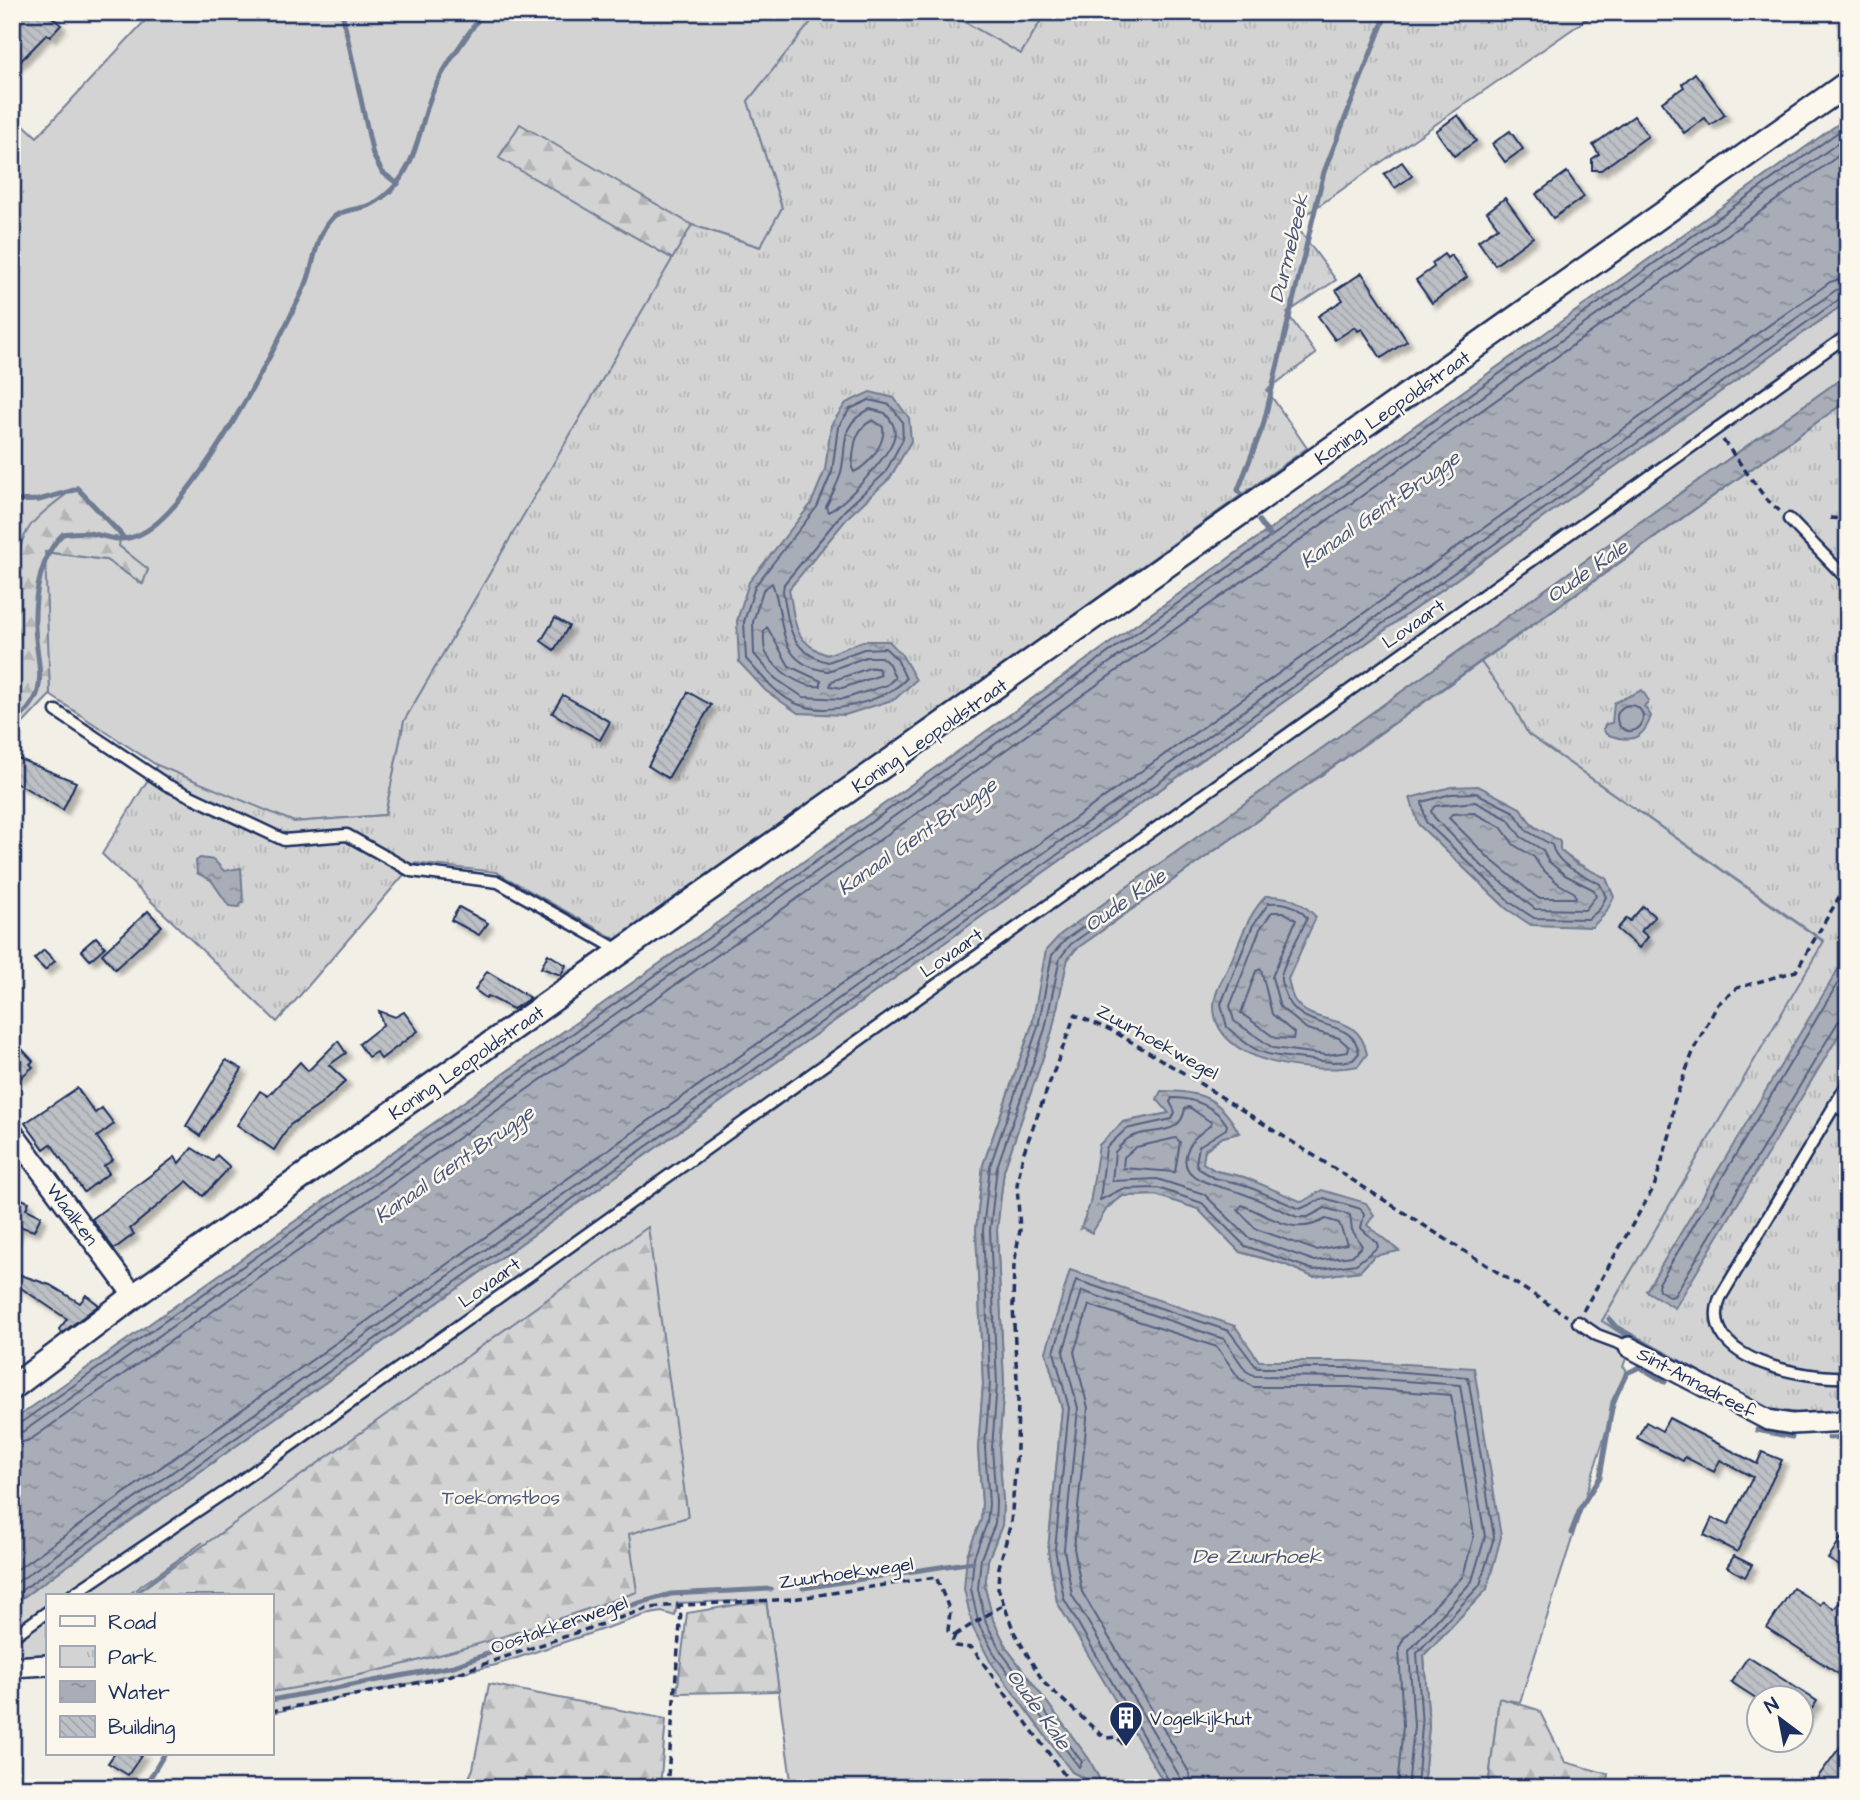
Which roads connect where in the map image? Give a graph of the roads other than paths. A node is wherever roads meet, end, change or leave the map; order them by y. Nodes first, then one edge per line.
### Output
1 (1848, 83) edge
2 (1848, 335) edge
3 (1789, 519) road end
4 (1848, 580) edge
5 (56, 711) dead end
6 (622, 952) junction
7 (1848, 1083) edge
8 (1834, 1105) junction
9 (1848, 1113) edge
10 (12, 1132) edge
11 (134, 1296) junction
12 (1578, 1322) road end
13 (1629, 1347) joint
14 (1848, 1377) edge
15 (12, 1388) edge
16 (1848, 1421) edge
17 (73, 1594) edge
18 (46, 1613) edge
19 (12, 1637) edge
20 (46, 1665) edge
21 (12, 1667) edge

1 - 6 street, Koning Leopoldstraat
2 - 17 lane, Lovaart
3 - 4 lane
5 - 6 lane
6 - 11 street, Koning Leopoldstraat
7 - 8 lane
8 - 9 lane
8 - 14 lane
10 - 11 street, Waalken
11 - 15 street, Koning Leopoldstraat
12 - 13 lane
13 - 16 street, Sint-Annadreef
18 - 19 lane
20 - 21 street

